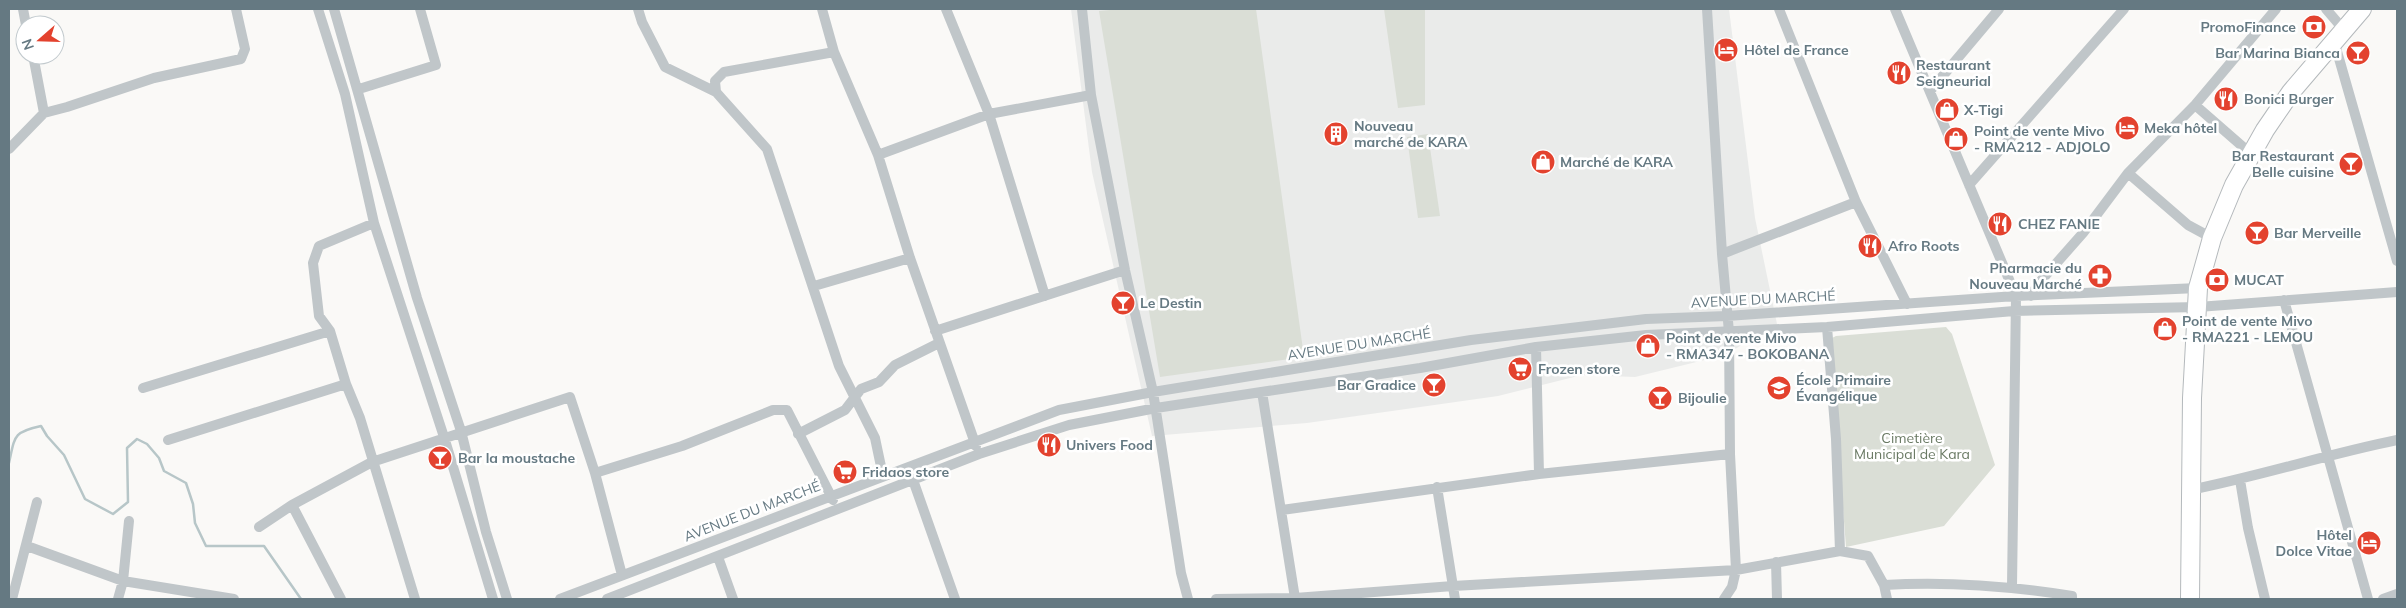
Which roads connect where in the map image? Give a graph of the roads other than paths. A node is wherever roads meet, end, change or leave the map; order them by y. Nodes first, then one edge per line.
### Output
1 (236, 9) edge
2 (318, 9) edge
3 (334, 9) edge
4 (420, 9) edge
5 (638, 9) edge
6 (822, 9) edge
7 (946, 9) edge
8 (1082, 9) edge
9 (1707, 9) edge
10 (1779, 9) edge
11 (1895, 9) edge
12 (1999, 9) edge
13 (2124, 9) edge
14 (2276, 9) edge
15 (2326, 9) edge
16 (2362, 9) edge
17 (2339, 36) junction
18 (834, 52) junction
19 (35, 65) edge
20 (359, 89) junction
21 (1930, 91) junction
22 (716, 92) junction
23 (1091, 95) junction
24 (2195, 105) junction
25 (44, 113) junction
26 (989, 114) junction
27 (9, 149) edge
28 (2250, 154) junction
29 (878, 155) junction
30 (2128, 173) junction
31 (1969, 185) junction
32 (1856, 202) junction
33 (374, 222) junction
34 (2212, 238) junction
35 (1722, 254) junction
36 (910, 258) junction
37 (2397, 261) edge
38 (1125, 270) junction
39 (814, 286) junction
40 (2198, 288) junction
41 (2397, 292) edge
42 (1045, 296) junction
43 (2016, 296) junction
44 (2031, 296) junction
45 (2284, 300) junction
46 (1907, 304) junction
47 (2198, 306) junction
48 (2014, 311) junction
49 (1727, 316) junction
50 (1646, 319) junction
51 (1827, 327) junction
52 (330, 331) junction
53 (934, 331) junction
54 (1729, 332) junction
55 (1646, 335) junction
56 (1471, 340) junction
57 (938, 343) junction
58 (1536, 346) junction
59 (1473, 358) junction
60 (346, 384) junction
61 (144, 388) dead end
62 (1153, 392) junction
63 (1262, 392) junction
64 (854, 400) junction
65 (1156, 408) junction
66 (461, 431) junction
67 (798, 434) junction
68 (444, 437) junction
69 (168, 440) dead end
70 (974, 440) junction
71 (2397, 440) edge
72 (979, 454) junction
73 (1730, 454) junction
74 (2327, 455) junction
75 (372, 462) junction
76 (596, 473) junction
77 (1539, 474) junction
78 (883, 476) junction
79 (913, 480) junction
80 (2240, 480) junction
81 (1436, 487) junction
82 (2190, 490) junction
83 (831, 495) junction
84 (37, 502) dead end
85 (292, 505) junction
86 (836, 509) junction
87 (1282, 510) junction
88 (128, 521) dead end
89 (258, 526) dead end
90 (27, 546) junction
91 (1840, 551) junction
92 (718, 557) junction
93 (1776, 562) junction
94 (1736, 570) junction
95 (622, 575) junction
96 (123, 581) junction
97 (1884, 585) junction
98 (1453, 586) junction
99 (2012, 586) junction
100 (2397, 594) edge
101 (208, 597) edge
102 (1295, 598) junction
103 (12, 599) edge
104 (118, 599) edge
105 (234, 599) edge
106 (341, 599) edge
107 (415, 599) edge
108 (494, 599) edge
109 (507, 599) edge
110 (560, 599) edge
111 (607, 599) edge
112 (733, 599) edge
113 (955, 599) edge
114 (1188, 599) edge
115 (1216, 599) edge
116 (1455, 599) edge
117 (1724, 599) edge
118 (1777, 599) edge
119 (1886, 599) edge
120 (2072, 599) edge
121 (2190, 599) edge
122 (2265, 599) edge
123 (2368, 599) edge
124 (2383, 599) edge

1 - 25 street
2 - 33 street
3 - 20 street
4 - 20 street
5 - 22 street
6 - 18 street
7 - 26 street
8 - 23 street
9 - 35 street
10 - 32 street
11 - 21 street
12 - 21 street
13 - 31 street
14 - 24 street
15 - 17 street
16 - 17 highway
17 - 28 highway
17 - 37 street
18 - 22 street
18 - 29 street
19 - 25 street
20 - 66 street
21 - 31 street
22 - 39 street
23 - 26 street
23 - 38 street
24 - 28 street
24 - 30 street
25 - 27 street
26 - 29 street
26 - 42 street
28 - 34 highway
29 - 36 street
30 - 34 street
30 - 44 street
31 - 43 street
32 - 35 street
32 - 46 street
33 - 52 street
33 - 68 street
34 - 40 highway
35 - 49 street
36 - 39 street
36 - 53 street
38 - 42 street
38 - 62 street
39 - 64 street
40 - 44 street, AVENUE DU MARCHÉ
40 - 47 highway
41 - 45 street, AVENUE DU MARCHÉ
42 - 53 street
43 - 44 street, AVENUE DU MARCHÉ
43 - 46 street, AVENUE DU MARCHÉ
43 - 48 street
45 - 47 street, AVENUE DU MARCHÉ
45 - 74 street
46 - 49 street, AVENUE DU MARCHÉ
47 - 48 street, AVENUE DU MARCHÉ
47 - 82 highway
48 - 51 street, AVENUE DU MARCHÉ
48 - 99 street
49 - 50 street, AVENUE DU MARCHÉ
49 - 54 street
50 - 55 street
50 - 56 street, AVENUE DU MARCHÉ
51 - 54 street, AVENUE DU MARCHÉ
51 - 91 street
52 - 60 street
52 - 61 street
53 - 57 street
54 - 55 street, AVENUE DU MARCHÉ
54 - 73 street
55 - 58 street, AVENUE DU MARCHÉ
56 - 59 street
56 - 62 street, AVENUE DU MARCHÉ
57 - 64 street
57 - 70 street
58 - 59 street, AVENUE DU MARCHÉ
58 - 77 street
59 - 63 street, AVENUE DU MARCHÉ
60 - 69 street
60 - 75 street
62 - 65 street
62 - 70 street, AVENUE DU MARCHÉ
63 - 65 street, AVENUE DU MARCHÉ
63 - 87 street
64 - 67 street
64 - 78 street
65 - 72 street, AVENUE DU MARCHÉ
65 - 114 street
66 - 68 street
66 - 76 street
66 - 109 street
67 - 76 street
67 - 83 street
68 - 75 street
68 - 108 street
70 - 72 street
70 - 78 street, AVENUE DU MARCHÉ
71 - 74 street
72 - 79 street, AVENUE DU MARCHÉ
73 - 77 street
73 - 94 street
74 - 80 street
74 - 123 street
75 - 85 street
75 - 107 street
76 - 95 street
77 - 81 street
78 - 83 street, AVENUE DU MARCHÉ
79 - 86 street, AVENUE DU MARCHÉ
79 - 113 street
80 - 82 street
80 - 122 street
81 - 87 street
81 - 98 street
82 - 121 highway
83 - 86 street
83 - 95 street, AVENUE DU MARCHÉ
84 - 90 street
85 - 89 street
85 - 106 street
86 - 92 street, AVENUE DU MARCHÉ
87 - 102 street
88 - 96 street
90 - 96 street
90 - 103 street
91 - 93 street
91 - 97 street
92 - 111 street, AVENUE DU MARCHÉ
92 - 112 street
93 - 94 street
93 - 118 street
94 - 98 street
94 - 117 street
95 - 110 street, AVENUE DU MARCHÉ
96 - 101 street
96 - 104 street
97 - 99 street
97 - 119 street
98 - 102 street
98 - 116 street
99 - 120 street
100 - 124 street
101 - 105 street
102 - 115 street

